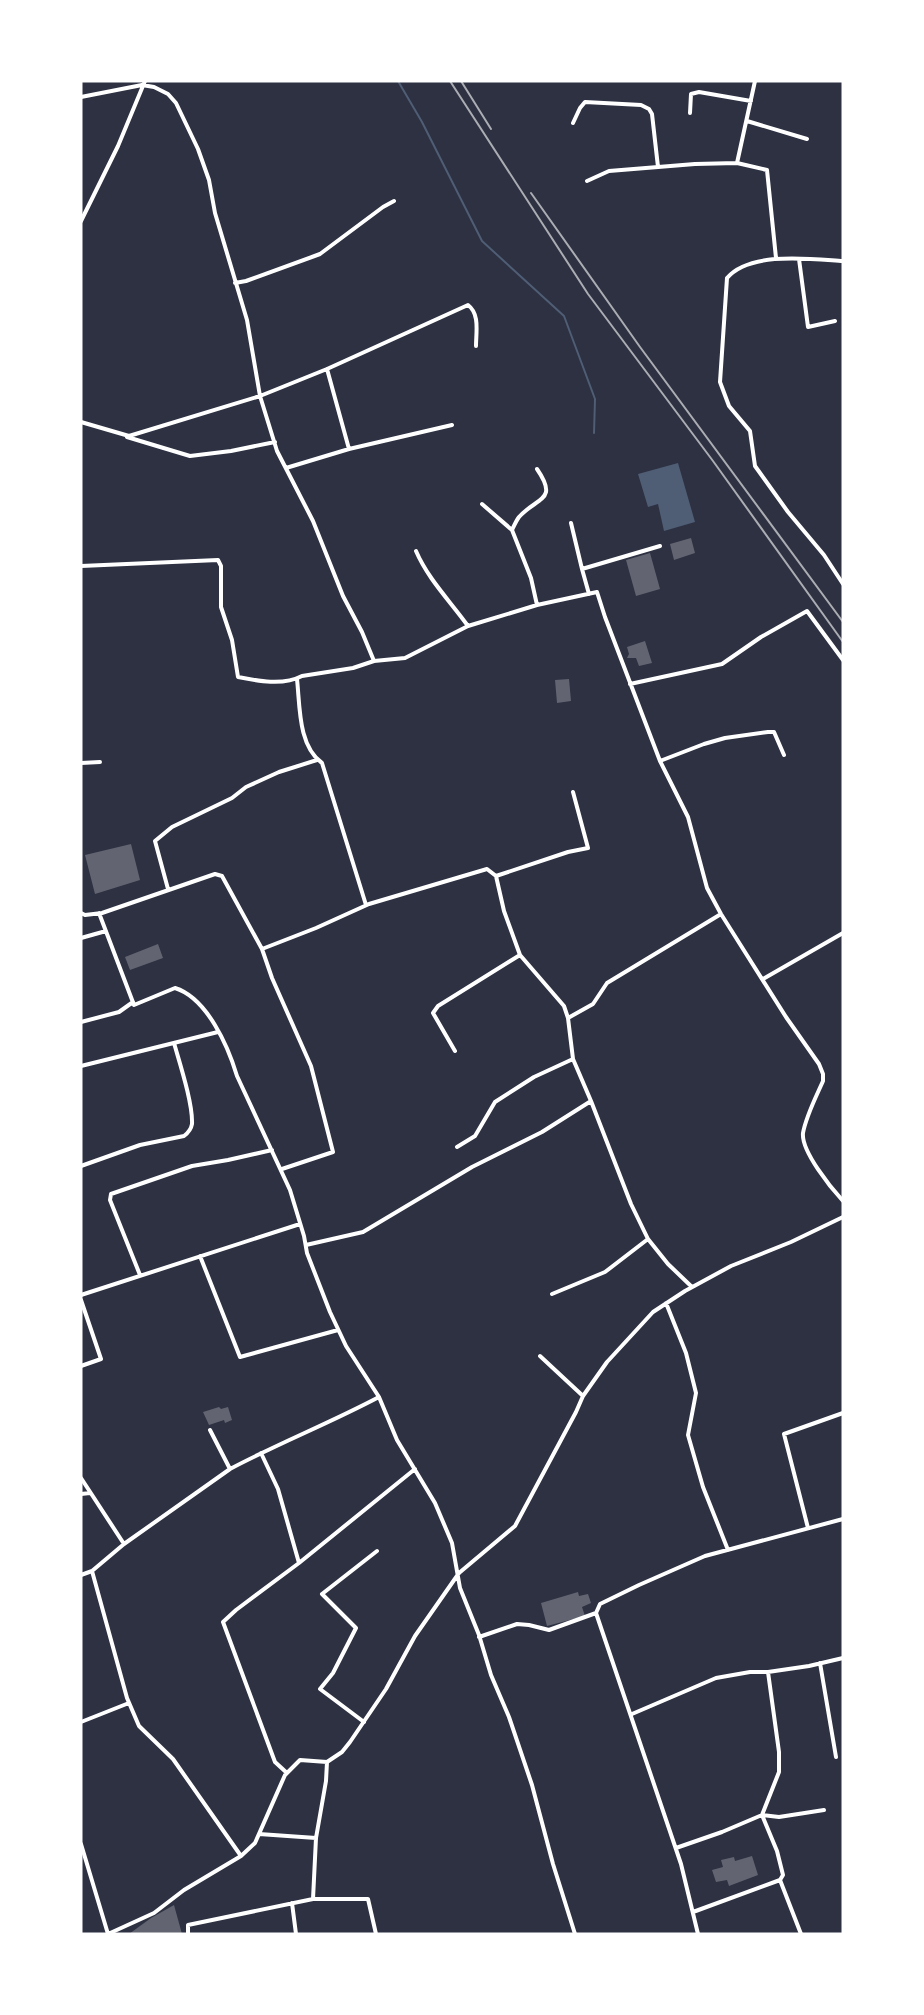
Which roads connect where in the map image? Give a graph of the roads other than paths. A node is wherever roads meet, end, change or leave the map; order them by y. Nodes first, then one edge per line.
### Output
1 (755, 81) edge
2 (143, 83) edge
3 (81, 97) edge
4 (751, 101) junction
5 (690, 113) dead end
6 (747, 121) junction
7 (573, 123) dead end
8 (807, 139) dead end
9 (737, 163) junction
10 (658, 167) junction
11 (587, 181) dead end
12 (394, 201) dead end
13 (81, 221) edge
14 (776, 258) junction
15 (799, 259) junction
16 (843, 261) edge
17 (235, 283) junction
18 (835, 321) dead end
19 (476, 346) dead end
20 (327, 369) junction
21 (260, 396) junction
22 (81, 422) edge
23 (452, 425) dead end
24 (275, 441) junction
25 (349, 449) junction
26 (286, 468) junction
27 (537, 469) dead end
28 (482, 504) dead end
29 (571, 524) dead end
30 (512, 530) junction
31 (660, 546) dead end
32 (416, 551) dead end
33 (81, 566) edge
34 (582, 569) junction
35 (843, 584) edge
36 (589, 594) junction
37 (537, 605) junction
38 (468, 626) junction
39 (843, 660) edge
40 (374, 661) junction
41 (297, 679) junction
42 (630, 684) junction
43 (784, 755) dead end
44 (317, 759) junction
45 (660, 761) junction
46 (100, 762) dead end
47 (81, 763) edge
48 (573, 792) dead end
49 (496, 876) junction
50 (168, 889) junction
51 (366, 905) junction
52 (81, 913) edge
53 (99, 913) junction
54 (721, 914) junction
55 (106, 931) junction
56 (843, 933) edge
57 (81, 938) edge
58 (262, 949) junction
59 (520, 955) junction
60 (763, 979) junction
61 (133, 1002) junction
62 (568, 1018) junction
63 (81, 1022) edge
64 (218, 1032) junction
65 (174, 1043) junction
66 (456, 1051) dead end
67 (573, 1059) junction
68 (81, 1066) edge
69 (591, 1101) junction
70 (457, 1148) dead end
71 (272, 1150) junction
72 (81, 1166) edge
73 (282, 1169) junction
74 (843, 1201) edge
75 (843, 1217) edge
76 (300, 1224) junction
77 (648, 1239) junction
78 (306, 1245) junction
79 (200, 1256) junction
80 (140, 1275) junction
81 (692, 1287) junction
82 (552, 1293) dead end
83 (81, 1294) edge
84 (81, 1300) edge
85 (666, 1303) junction
86 (338, 1330) junction
87 (540, 1356) dead end
88 (81, 1366) edge
89 (583, 1396) junction
90 (379, 1397) junction
91 (843, 1413) edge
92 (210, 1430) dead end
93 (261, 1453) junction
94 (230, 1469) junction
95 (415, 1469) junction
96 (81, 1478) edge
97 (90, 1493) junction
98 (81, 1494) edge
99 (843, 1519) edge
100 (808, 1528) junction
101 (124, 1544) junction
102 (728, 1550) junction
103 (377, 1551) dead end
104 (299, 1563) junction
105 (92, 1571) junction
106 (459, 1574) junction
107 (81, 1575) edge
108 (596, 1613) junction
109 (479, 1637) junction
110 (843, 1658) edge
111 (820, 1664) junction
112 (768, 1672) junction
113 (129, 1703) junction
114 (632, 1714) junction
115 (81, 1722) edge
116 (364, 1722) junction
117 (836, 1757) dead end
118 (327, 1762) junction
119 (287, 1773) junction
120 (824, 1810) dead end
121 (762, 1815) junction
122 (259, 1834) junction
123 (316, 1838) junction
124 (81, 1845) edge
125 (676, 1848) junction
126 (241, 1856) junction
127 (780, 1880) junction
128 (314, 1899) junction
129 (292, 1903) junction
130 (693, 1912) junction
131 (108, 1934) edge
132 (188, 1934) edge
133 (296, 1934) edge
134 (376, 1934) edge
135 (575, 1934) edge
136 (698, 1934) edge
137 (801, 1934) edge

1 - 4 street
2 - 3 street
2 - 13 street
2 - 17 street
4 - 5 street
4 - 6 street
6 - 8 street
6 - 9 street
7 - 10 street
9 - 10 street
9 - 14 street
10 - 11 street
12 - 17 street
14 - 15 street
14 - 35 street
15 - 16 street
15 - 18 street
17 - 21 street
19 - 20 street
20 - 21 street
20 - 25 street
21 - 22 street
21 - 24 street
22 - 24 street
23 - 25 street
24 - 26 street
25 - 26 street
26 - 40 street
27 - 30 street
28 - 30 street
29 - 34 street
30 - 37 street
31 - 34 street
32 - 38 street
33 - 41 street
34 - 36 street
36 - 37 street
36 - 42 street
37 - 38 street
38 - 40 street
39 - 42 street
40 - 41 street
41 - 44 street
42 - 45 street
43 - 45 street
44 - 50 street
44 - 51 street
45 - 54 street
46 - 47 street
48 - 49 street
49 - 51 street
49 - 59 street
50 - 53 street
50 - 58 street
51 - 58 street
52 - 53 street
53 - 55 street
54 - 60 street
54 - 62 street
55 - 57 street
55 - 61 street
56 - 60 street
58 - 73 street
59 - 62 street
59 - 66 street
60 - 74 street
61 - 63 street
61 - 64 street
62 - 67 street
64 - 65 street
64 - 71 street
65 - 68 street
65 - 72 street
67 - 69 street
67 - 70 street
69 - 77 street
69 - 78 street
71 - 73 street
71 - 80 street
73 - 76 street
75 - 81 street
76 - 78 street
76 - 79 street
77 - 81 street
77 - 82 street
78 - 86 street
79 - 80 street
79 - 86 street
80 - 83 street
81 - 85 street
84 - 88 street
85 - 89 street
85 - 102 street
86 - 90 street
87 - 89 street
89 - 106 street
90 - 93 street
90 - 95 street
91 - 100 street
92 - 94 street
93 - 94 street
93 - 104 street
94 - 101 street
95 - 104 street
95 - 106 street
96 - 97 street
97 - 98 street
97 - 101 street
99 - 100 street
100 - 102 street
101 - 105 street
102 - 108 street
103 - 116 street
104 - 119 street
105 - 107 street
105 - 113 street
106 - 109 street
106 - 116 street
108 - 109 street
108 - 114 street
109 - 135 street
110 - 111 street
111 - 112 street
111 - 117 street
112 - 114 street
112 - 121 street
113 - 115 street
113 - 126 street
114 - 125 street
116 - 118 street
118 - 119 street
118 - 123 street
119 - 122 street
120 - 121 street
121 - 125 street
121 - 127 street
122 - 123 street
122 - 126 street
123 - 128 street
124 - 131 street
125 - 130 street
126 - 131 street
127 - 130 street
127 - 137 street
128 - 129 street
128 - 134 street
129 - 132 street
129 - 133 street
130 - 136 street

